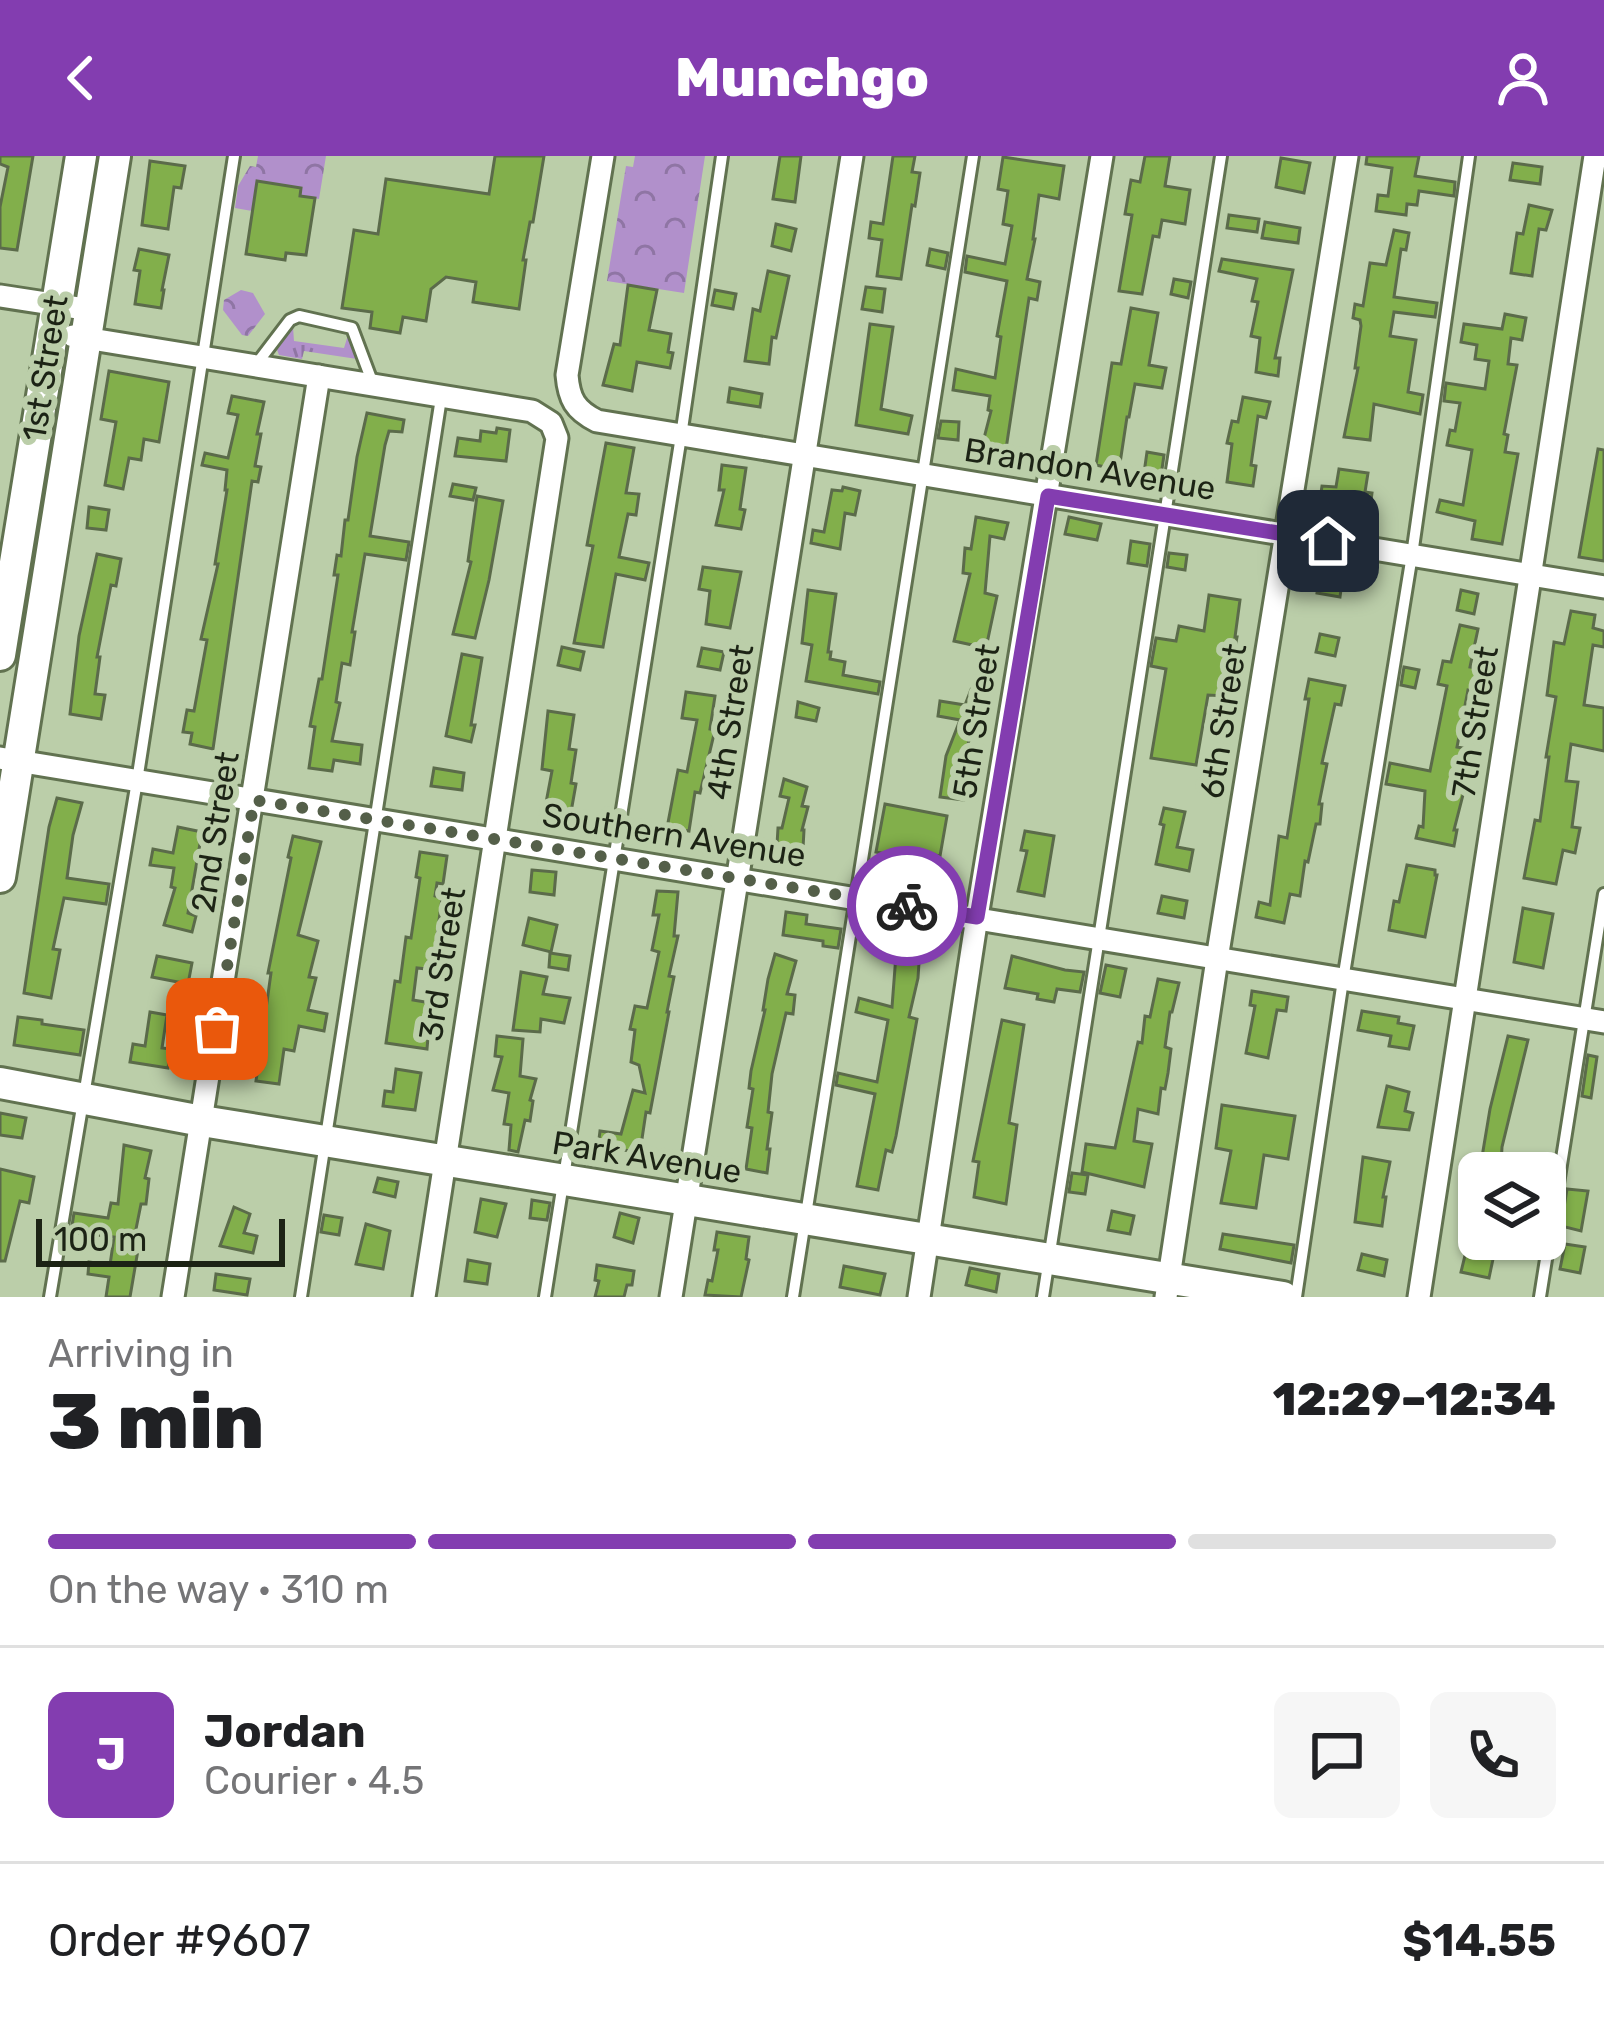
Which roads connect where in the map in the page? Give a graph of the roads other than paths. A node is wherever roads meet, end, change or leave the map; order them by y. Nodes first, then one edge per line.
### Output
1 (81, 156) edge
2 (116, 156) edge
3 (234, 156) edge
4 (603, 156) edge
5 (722, 156) edge
6 (852, 156) edge
7 (974, 156) edge
8 (1102, 156) edge
9 (1221, 156) edge
10 (1348, 156) edge
11 (1469, 156) edge
12 (1595, 156) edge
13 (0, 296) edge
14 (54, 319) junction
15 (89, 324) junction
16 (202, 358) junction
17 (255, 366) junction
18 (319, 376) junction
19 (373, 384) junction
20 (442, 395) junction
21 (681, 436) junction
22 (804, 455) junction
23 (923, 475) junction
24 (1048, 496) junction
25 (1164, 514) junction
26 (1287, 534) junction
27 (1412, 555) junction
28 (1532, 574) junction
29 (1604, 586) edge
30 (0, 655) edge
31 (8, 760) edge
32 (137, 781) junction
33 (254, 800) junction
34 (376, 820) junction
35 (495, 840) junction
36 (615, 859) junction
37 (0, 877) edge
38 (739, 879) junction
39 (1604, 894) edge
40 (856, 898) junction
41 (977, 917) junction
42 (1100, 939) junction
43 (1217, 959) junction
44 (1343, 980) junction
45 (1466, 1001) junction
46 (1594, 1021) edge
47 (0, 1083) edge
48 (82, 1098) junction
49 (202, 1121) junction
50 (325, 1141) junction
51 (444, 1161) junction
52 (563, 1180) junction
53 (685, 1199) junction
54 (805, 1219) junction
55 (928, 1238) junction
56 (1049, 1258) junction
57 (1168, 1287) edge
58 (50, 1297) edge
59 (173, 1297) edge
60 (301, 1297) edge
61 (424, 1297) edge
62 (545, 1297) edge
63 (671, 1297) edge
64 (793, 1297) edge
65 (919, 1297) edge
66 (1043, 1297) edge
67 (1282, 1297) edge
68 (1296, 1297) edge
69 (1419, 1297) edge
70 (1540, 1297) edge

1 - 14 street, 1st Street
2 - 15 street, 1st Street
3 - 16 lane
4 - 21 street, Brandon Avenue
5 - 21 lane
6 - 22 street, 4th Street
7 - 23 lane
8 - 24 street, 5th Street
9 - 25 lane
10 - 26 street, 6th Street
11 - 27 lane
12 - 28 street, 7th Street
13 - 14 street
14 - 15 street
14 - 30 street, 1st Street
15 - 16 street
15 - 31 street, 1st Street
16 - 17 street
16 - 32 lane
17 - 18 street
17 - 19 lane
18 - 19 street
18 - 33 street, 2nd Street
19 - 20 street
20 - 34 lane
20 - 35 street, 3rd Street
21 - 22 street, Brandon Avenue
21 - 36 lane
22 - 23 street, Brandon Avenue
22 - 38 street, 4th Street
23 - 24 street, Brandon Avenue
23 - 40 lane
24 - 25 street, Brandon Avenue
24 - 41 street, 5th Street
25 - 26 street, Brandon Avenue
25 - 42 lane
26 - 27 street, Brandon Avenue
26 - 43 street, 6th Street
27 - 28 street, Brandon Avenue
27 - 44 lane
28 - 29 street, Brandon Avenue
28 - 45 street, 7th Street
31 - 32 street, Southern Avenue
31 - 37 street, 1st Street
32 - 33 street, Southern Avenue
32 - 48 lane
33 - 34 street, Southern Avenue
33 - 49 street, 2nd Street
34 - 35 street, Southern Avenue
34 - 50 lane
35 - 36 street, Southern Avenue
35 - 51 street, 3rd Street
36 - 38 street, Southern Avenue
36 - 52 lane
38 - 40 street, Southern Avenue
38 - 53 street, 4th Street
39 - 46 lane
40 - 41 street, Southern Avenue
40 - 54 lane
41 - 42 street, Southern Avenue
41 - 55 street, 5th Street
42 - 43 street, Southern Avenue
42 - 56 lane
43 - 44 street, Southern Avenue
43 - 57 street, 6th Street
44 - 45 street, Southern Avenue
44 - 68 lane
45 - 46 street, Southern Avenue
45 - 69 street, 7th Street
46 - 70 lane
47 - 48 street, Park Avenue
48 - 49 street, Park Avenue
48 - 58 lane
49 - 50 street, Park Avenue
49 - 59 street, 2nd Street
50 - 51 street, Park Avenue
50 - 60 lane
51 - 52 street, Park Avenue
51 - 61 street, 3rd Street
52 - 53 street, Park Avenue
52 - 62 lane
53 - 54 street, Park Avenue
53 - 63 street, 4th Street
54 - 55 street, Park Avenue
54 - 64 lane
55 - 56 street, Park Avenue
55 - 65 street, 5th Street
56 - 57 street, Park Avenue
56 - 66 lane
57 - 67 street, Park Avenue

